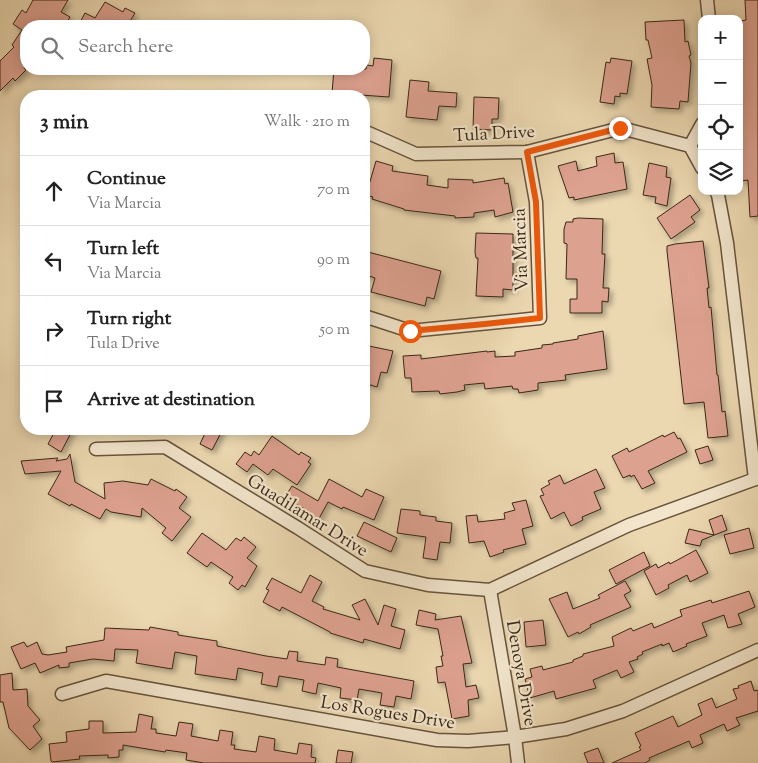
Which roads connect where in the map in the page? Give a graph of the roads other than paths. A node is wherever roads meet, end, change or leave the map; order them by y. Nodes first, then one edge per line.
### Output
1 (707, 0) edge
2 (709, 15) edge
3 (698, 131) edge
4 (370, 134) edge
5 (690, 146) junction
6 (527, 152) junction
7 (698, 161) edge
8 (718, 195) edge
9 (370, 318) edge
10 (96, 449) dead end
11 (757, 478) edge
12 (490, 590) junction
13 (758, 650) edge
14 (62, 694) dead end
15 (515, 737) junction
16 (518, 763) edge

1 - 2 street
3 - 5 street
4 - 6 street, Tula Drive
5 - 6 street, Tula Drive
5 - 7 street
6 - 9 street, Via Marcia
8 - 11 street
10 - 12 street, Guadilamar Drive
11 - 12 street, Guadilamar Drive
12 - 15 street, Denoya Drive
13 - 15 street, Los Rogues Drive
14 - 15 street, Los Rogues Drive
15 - 16 street, Denoya Drive

